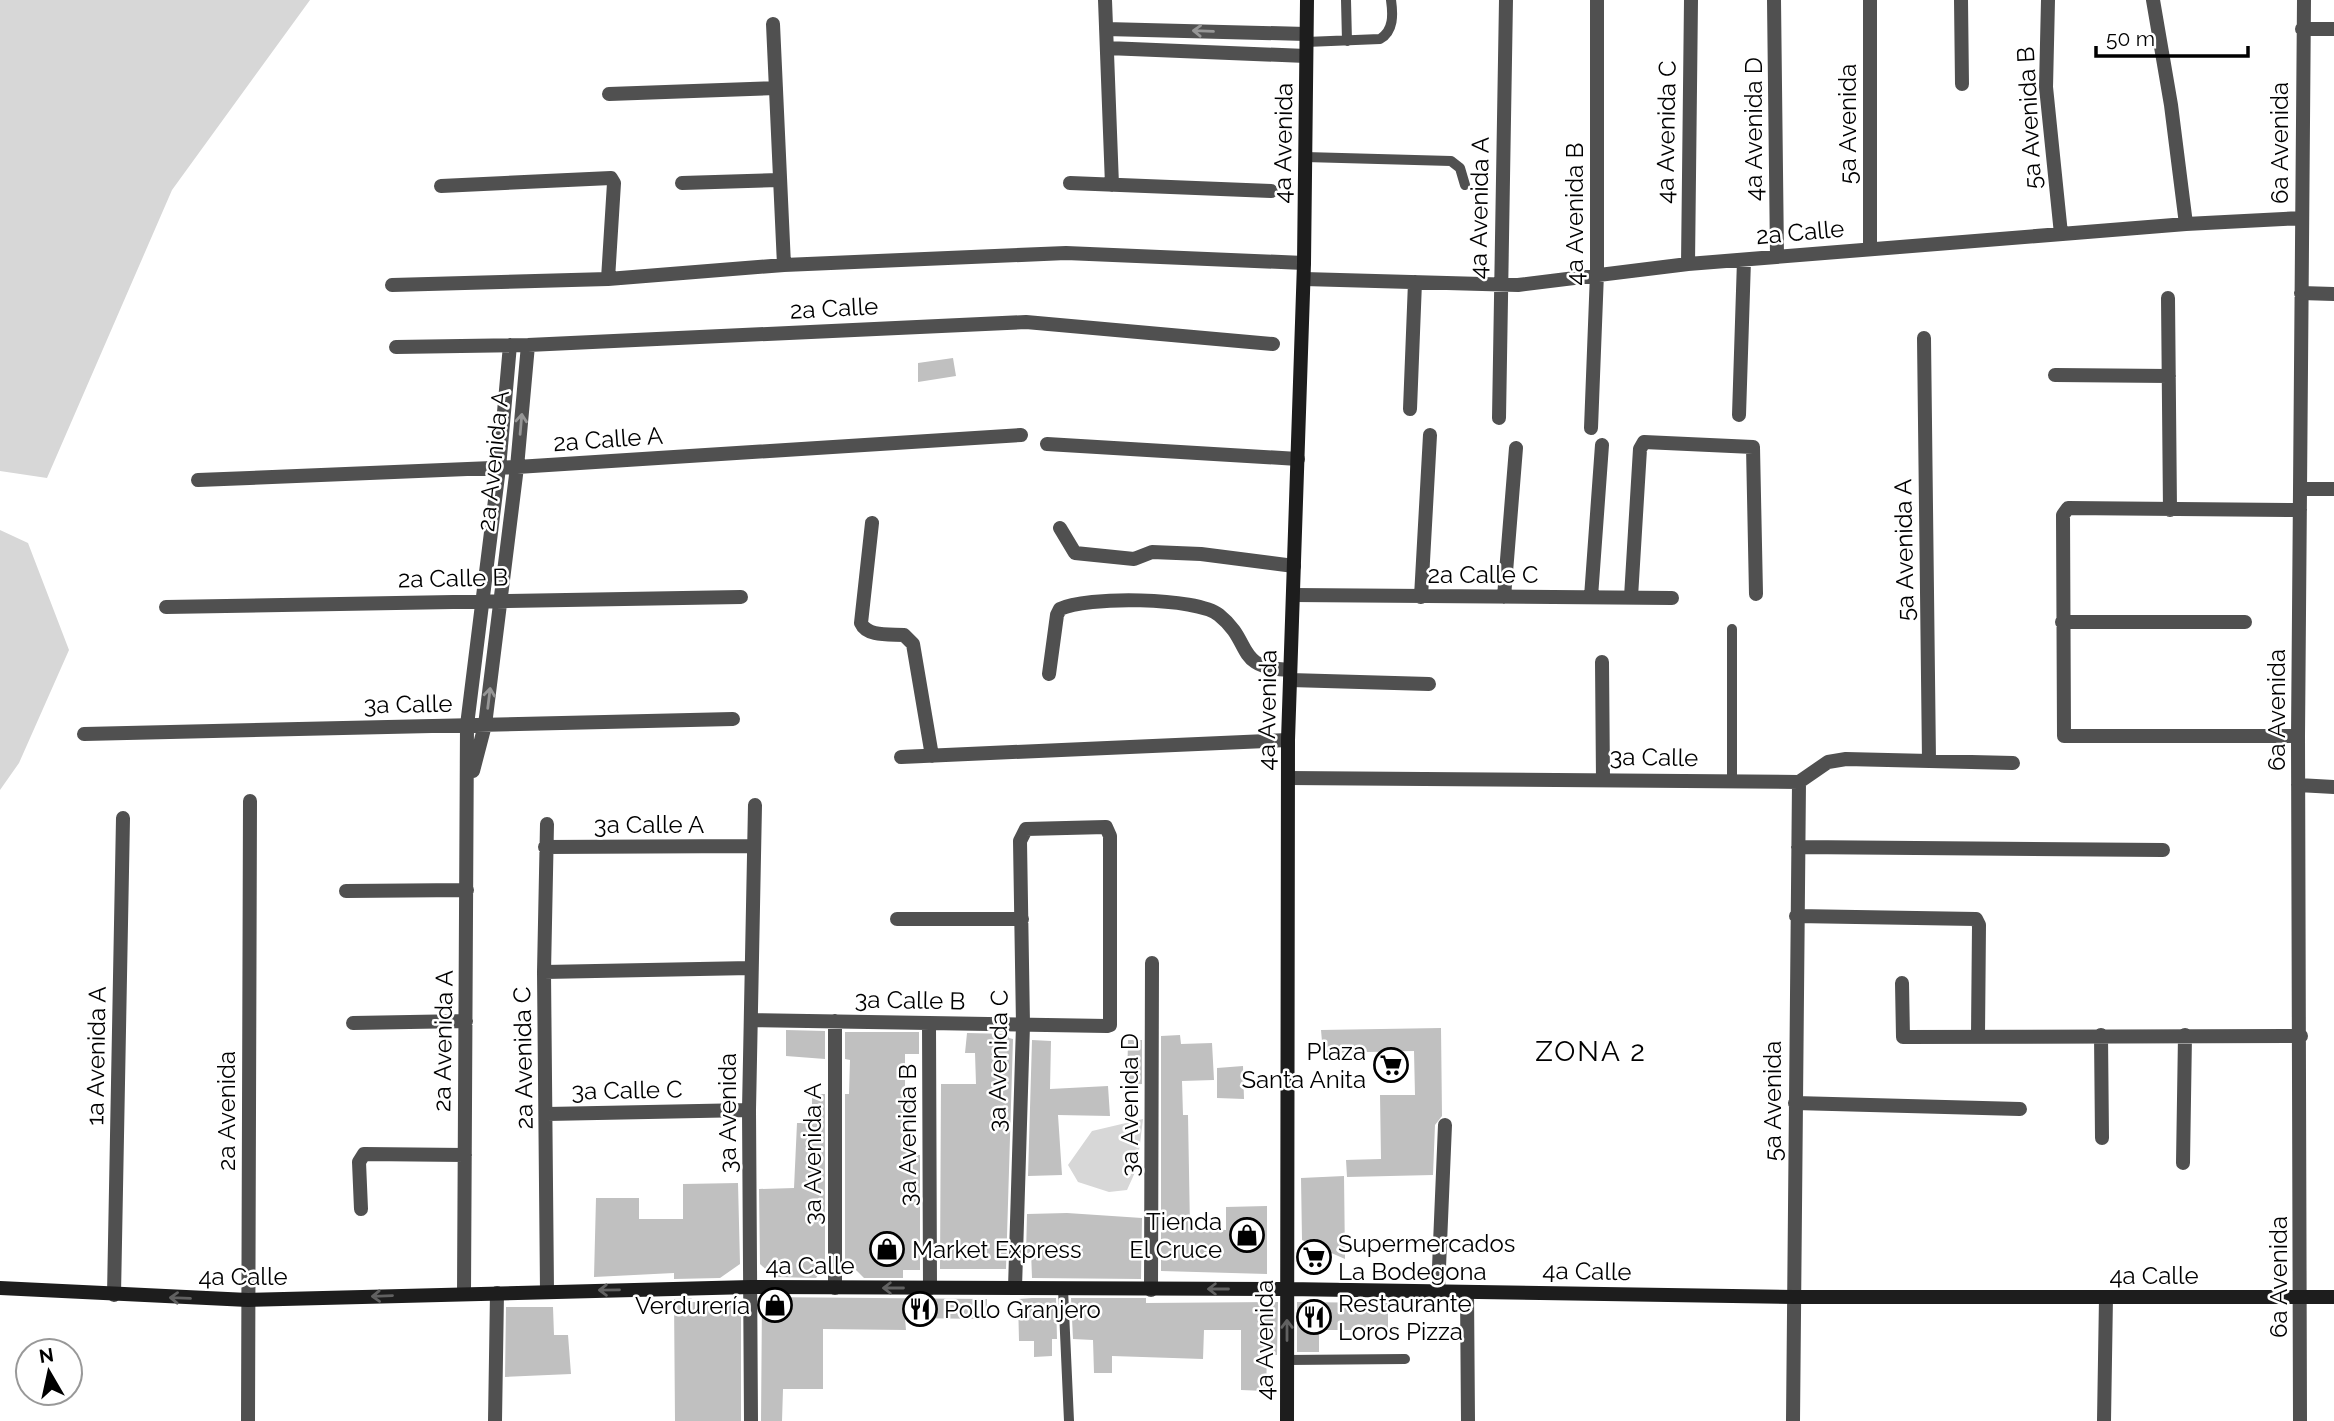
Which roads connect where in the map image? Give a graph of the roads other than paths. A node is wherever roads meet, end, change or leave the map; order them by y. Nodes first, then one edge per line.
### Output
1 (1105, 0) edge
2 (1307, 0) edge
3 (1346, 0) edge
4 (1391, 0) edge
5 (1506, 0) edge
6 (1597, 0) edge
7 (1691, 0) edge
8 (1774, 0) edge
9 (1870, 0) edge
10 (1961, 0) edge
11 (2048, 0) edge
12 (2153, 0) edge
13 (2304, 0) edge
14 (773, 24) dead end
15 (1106, 29) junction
16 (2302, 29) junction
17 (2334, 29) edge
18 (1347, 41) junction
19 (1306, 44) junction
20 (1107, 48) junction
21 (1962, 84) dead end
22 (776, 88) junction
23 (609, 94) dead end
24 (1305, 157) junction
25 (779, 180) junction
26 (682, 183) dead end
27 (1070, 183) dead end
28 (1112, 185) junction
29 (1465, 185) dead end
30 (441, 186) dead end
31 (1271, 191) dead end
32 (2302, 218) junction
33 (2186, 224) junction
34 (2061, 234) junction
35 (1870, 248) junction
36 (1777, 257) junction
37 (1744, 260) junction
38 (1304, 263) junction
39 (1688, 264) junction
40 (784, 265) junction
41 (1597, 273) junction
42 (608, 279) junction
43 (1304, 279) junction
44 (1415, 282) junction
45 (393, 285) dead end
46 (1501, 286) junction
47 (2301, 293) junction
48 (2334, 294) edge
49 (2168, 298) dead end
50 (1924, 338) dead end
51 (1273, 344) dead end
52 (510, 345) junction
53 (528, 345) junction
54 (396, 347) dead end
55 (2055, 375) dead end
56 (2169, 376) junction
57 (1410, 409) dead end
58 (1739, 415) dead end
59 (1499, 418) dead end
60 (1591, 428) dead end
61 (1021, 435) dead end
62 (1430, 435) dead end
63 (1047, 444) dead end
64 (1602, 445) dead end
65 (1516, 448) dead end
66 (1298, 459) junction
67 (517, 467) junction
68 (499, 468) junction
69 (198, 480) dead end
70 (2300, 489) junction
71 (2334, 489) edge
72 (2170, 510) junction
73 (2300, 510) junction
74 (872, 523) dead end
75 (1060, 528) dead end
76 (1294, 566) junction
77 (1756, 594) dead end
78 (1293, 595) junction
79 (741, 597) dead end
80 (1421, 597) junction
81 (1504, 597) junction
82 (1591, 597) junction
83 (1631, 597) junction
84 (1672, 598) dead end
85 (484, 600) junction
86 (501, 600) junction
87 (166, 607) dead end
88 (2063, 622) junction
89 (2245, 622) dead end
90 (1732, 629) dead end
91 (1602, 662) dead end
92 (1049, 674) dead end
93 (1290, 675) junction
94 (1429, 684) dead end
95 (733, 719) dead end
96 (467, 725) junction
97 (485, 725) junction
98 (84, 734) dead end
99 (2298, 736) junction
100 (1288, 740) junction
101 (932, 756) junction
102 (901, 757) dead end
103 (1929, 761) junction
104 (2013, 763) dead end
105 (1288, 778) junction
106 (1603, 780) junction
107 (1732, 781) junction
108 (1799, 782) junction
109 (2298, 785) junction
110 (2334, 787) edge
111 (469, 789) junction
112 (250, 801) dead end
113 (755, 805) dead end
114 (123, 818) dead end
115 (547, 824) dead end
116 (1021, 834) joint
117 (754, 846) junction
118 (545, 847) junction
119 (1798, 847) junction
120 (2163, 850) dead end
121 (467, 890) junction
122 (346, 891) dead end
123 (1796, 916) junction
124 (897, 919) dead end
125 (1022, 919) junction
126 (1152, 962) dead end
127 (751, 968) junction
128 (544, 972) junction
129 (1902, 983) dead end
130 (751, 1020) junction
131 (466, 1021) junction
132 (835, 1021) junction
133 (353, 1023) dead end
134 (929, 1023) junction
135 (1023, 1025) junction
136 (1110, 1025) joint
137 (1978, 1035) junction
138 (2101, 1035) junction
139 (2185, 1035) junction
140 (2301, 1036) junction
141 (1795, 1103) junction
142 (2020, 1109) dead end
143 (749, 1110) junction
144 (547, 1114) junction
145 (1445, 1125) dead end
146 (2102, 1138) dead end
147 (465, 1155) junction
148 (2183, 1163) dead end
149 (361, 1209) dead end
150 (751, 1287) junction
151 (0, 1288) edge
152 (835, 1288) junction
153 (930, 1288) junction
154 (1015, 1288) junction
155 (1063, 1289) junction
156 (1287, 1289) junction
157 (1151, 1290) junction
158 (547, 1291) junction
159 (1438, 1292) junction
160 (1467, 1292) junction
161 (496, 1293) junction
162 (464, 1294) junction
163 (114, 1295) junction
164 (1794, 1297) junction
165 (2106, 1297) junction
166 (2334, 1297) edge
167 (2301, 1298) junction
168 (248, 1300) junction
169 (1405, 1359) dead end
170 (1287, 1360) junction
171 (248, 1421) edge
172 (495, 1421) edge
173 (751, 1421) edge
174 (1069, 1421) edge
175 (1287, 1421) edge
176 (1468, 1421) edge
177 (1793, 1421) edge
178 (2104, 1421) edge
179 (2300, 1421) edge

1 - 15 street
2 - 19 main road, 4a Avenida
3 - 18 lane
4 - 18 lane
5 - 46 street, 4a Avenida A
6 - 41 street, 4a Avenida B
7 - 39 street, 4a Avenida C
8 - 36 street, 4a Avenida D
9 - 35 street, 5a Avenida
10 - 21 street
11 - 34 street, 5a Avenida B
12 - 33 street
13 - 16 street, 6a Avenida
14 - 22 street
19 -> 15 street
15 - 20 street
16 - 17 street
16 - 32 street, 6a Avenida
18 - 19 lane
19 - 20 street
19 - 24 main road, 4a Avenida
20 - 28 street
22 - 23 street
22 - 25 street
24 - 29 lane
24 - 38 main road, 4a Avenida
25 - 26 street
25 - 40 street
27 - 28 street
28 - 31 street
30 - 42 street
32 - 33 street, 2a Calle
32 - 47 street, 6a Avenida
33 - 34 street, 2a Calle
34 - 35 street, 2a Calle
35 - 36 street, 2a Calle
36 - 37 street, 2a Calle
37 - 39 street, 2a Calle
37 - 58 street
38 - 40 street
38 - 43 main road, 4a Avenida
39 - 41 street, 2a Calle
40 - 42 street
41 - 46 street, 2a Calle
41 - 60 street, 4a Avenida B
42 - 45 street
43 - 44 street, 2a Calle
43 - 66 main road, 4a Avenida
44 - 46 street, 2a Calle
44 - 57 street
46 - 59 street, 4a Avenida A
47 - 48 street
47 - 70 street, 6a Avenida
49 - 56 street
50 - 103 street, 5a Avenida A
51 - 53 street, 2a Calle
52 - 53 street, 2a Calle
52 - 54 street, 2a Calle
52 - 68 street, 2a Avenida A
67 -> 53 street, 2a Avenida A
55 - 56 street
56 - 72 street
61 - 67 street, 2a Calle A
62 - 80 street
63 - 66 street
64 - 82 street
65 - 81 street
66 - 76 main road, 4a Avenida
67 - 68 street, 2a Calle A
67 - 86 street, 2a Avenida A
68 - 69 street, 2a Calle A
68 - 85 street, 2a Avenida A
70 - 71 street
70 - 73 street, 6a Avenida
72 - 73 street
72 - 88 street
73 - 99 street, 6a Avenida
74 - 101 street
75 - 76 street
76 - 78 main road, 4a Avenida
77 - 83 street
78 - 80 street, 2a Calle C
78 - 93 main road, 4a Avenida
79 - 86 street, 2a Calle B
80 - 81 street, 2a Calle C
81 - 82 street, 2a Calle C
82 - 83 street, 2a Calle C
83 - 84 street, 2a Calle C
85 - 86 street, 2a Calle B
85 - 87 street, 2a Calle B
85 - 96 street, 2a Avenida A
97 -> 86 street, 2a Avenida A
88 - 89 street
88 - 99 street
90 - 107 lane
91 - 106 street
92 - 93 street
93 - 94 street
93 - 100 main road, 4a Avenida
95 - 97 street, 3a Calle
96 - 97 street, 3a Calle
96 - 98 street, 3a Calle
96 - 111 street, 2a Avenida A
97 - 111 street, 2a Avenida A
99 - 109 street, 6a Avenida
100 - 101 street
100 - 105 main road, 4a Avenida
101 - 102 street
103 - 104 street
103 - 108 street
105 - 106 street, 3a Calle
105 - 156 main road, 4a Avenida
106 - 107 street, 3a Calle
107 - 108 street, 3a Calle
108 - 119 street, 5a Avenida
109 - 110 street
109 - 140 street, 6a Avenida
111 - 121 street, 2a Avenida A
112 - 168 street, 2a Avenida
113 - 117 street, 3a Avenida
114 - 163 street, 1a Avenida A
115 - 118 street, 2a Avenida C
116 - 125 street, 3a Avenida C
116 - 136 street, 3a Avenida D
117 - 118 street, 3a Calle A
117 - 127 street, 3a Avenida
118 - 128 street, 2a Avenida C
119 - 120 street
119 - 123 street, 5a Avenida
121 - 122 street
121 - 131 street, 2a Avenida A
123 - 137 street
123 - 141 street, 5a Avenida
124 - 125 street
125 - 135 street, 3a Avenida C
126 - 157 street, 3a Avenida D
127 - 128 street
127 - 130 street, 3a Avenida
128 - 144 street, 2a Avenida C
129 - 137 street
130 - 132 street, 3a Calle B
130 - 143 street, 3a Avenida
131 - 133 street
131 - 147 street, 2a Avenida A
132 - 134 street, 3a Calle B
132 - 152 street, 3a Avenida A
134 - 135 street, 3a Calle B
134 - 153 street, 3a Avenida B
135 - 136 street, 3a Calle B
135 - 154 street, 3a Avenida C
137 - 138 street
138 - 139 street
138 - 146 street
139 - 140 street
139 - 148 street
140 - 167 street, 6a Avenida
141 - 142 street
141 - 164 street, 5a Avenida
143 - 144 street, 3a Calle C
143 - 150 street, 3a Avenida
144 - 158 street, 2a Avenida C
145 - 159 street
147 - 149 street
147 - 162 street, 2a Avenida A
150 - 152 main road, 4a Calle
150 -> 158 main road, 4a Calle
150 - 173 street, 3a Avenida
151 - 163 main road, 4a Calle
153 -> 152 main road, 4a Calle
153 - 154 main road, 4a Calle
154 - 155 main road, 4a Calle
155 - 157 main road, 4a Calle
155 - 174 lane
156 -> 157 main road, 4a Calle
156 - 159 main road, 4a Calle
170 -> 156 main road, 4a Avenida
158 - 161 main road, 4a Calle
159 - 160 main road, 4a Calle
160 - 164 main road, 4a Calle
160 - 176 street
161 - 162 main road, 4a Calle
161 - 172 street
162 -> 168 main road, 4a Calle
168 -> 163 main road, 4a Calle
164 - 165 main road, 4a Calle
164 - 177 street, 5a Avenida
165 - 167 main road, 4a Calle
165 - 178 street
166 - 167 main road, 4a Calle
167 - 179 street, 6a Avenida
168 - 171 street, 2a Avenida
169 - 170 lane
170 - 175 main road, 4a Avenida

